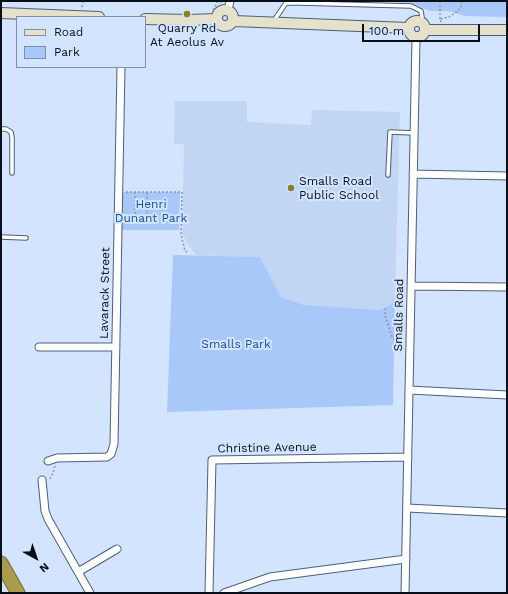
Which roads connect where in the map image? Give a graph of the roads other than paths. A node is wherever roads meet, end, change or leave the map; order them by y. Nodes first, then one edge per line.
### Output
1 (227, 4) edge
2 (1, 13) edge
3 (215, 14) junction
4 (74, 16) edge
5 (146, 19) edge
6 (234, 20) junction
7 (272, 22) junction
8 (424, 27) junction
9 (408, 28) junction
10 (507, 30) edge
11 (416, 38) junction
12 (121, 68) edge
13 (1, 129) edge
14 (415, 133) junction
15 (12, 173) dead end
16 (413, 174) junction
17 (388, 175) dead end
18 (507, 176) edge
19 (1, 237) edge
20 (26, 238) dead end
21 (411, 286) junction
22 (507, 287) edge
23 (39, 347) dead end
24 (116, 347) junction
25 (409, 390) junction
26 (507, 395) edge
27 (408, 457) junction
28 (48, 461) dead end
29 (42, 480) dead end
30 (407, 508) junction
31 (507, 513) edge
32 (117, 549) dead end
33 (406, 559) junction
34 (1, 563) edge
35 (78, 572) junction
36 (18, 593) edge
37 (90, 593) edge
38 (209, 593) edge
39 (224, 593) edge
40 (405, 593) edge

1 - 3 street
1 - 6 street
2 - 4 street
3 - 5 street
3 - 6 street
6 - 7 street
7 - 8 lane
7 - 9 street
8 - 9 street
8 - 10 street
8 - 11 street
9 - 11 street
11 - 14 street, Smalls Road
12 - 24 street, Lavarack Street
13 - 15 lane
14 - 16 street, Smalls Road
14 - 17 lane
16 - 18 street
16 - 21 street, Smalls Road
19 - 20 lane
21 - 22 street
21 - 25 street, Smalls Road
23 - 24 street
24 - 28 street, Lavarack Street
25 - 26 street
25 - 27 street, Smalls Road
27 - 30 street, Smalls Road
27 - 38 street, Christine Avenue
29 - 35 street
30 - 31 street
30 - 33 street, Smalls Road
32 - 35 street
33 - 39 street
33 - 40 street, Smalls Road
34 - 36 highway
35 - 37 street

